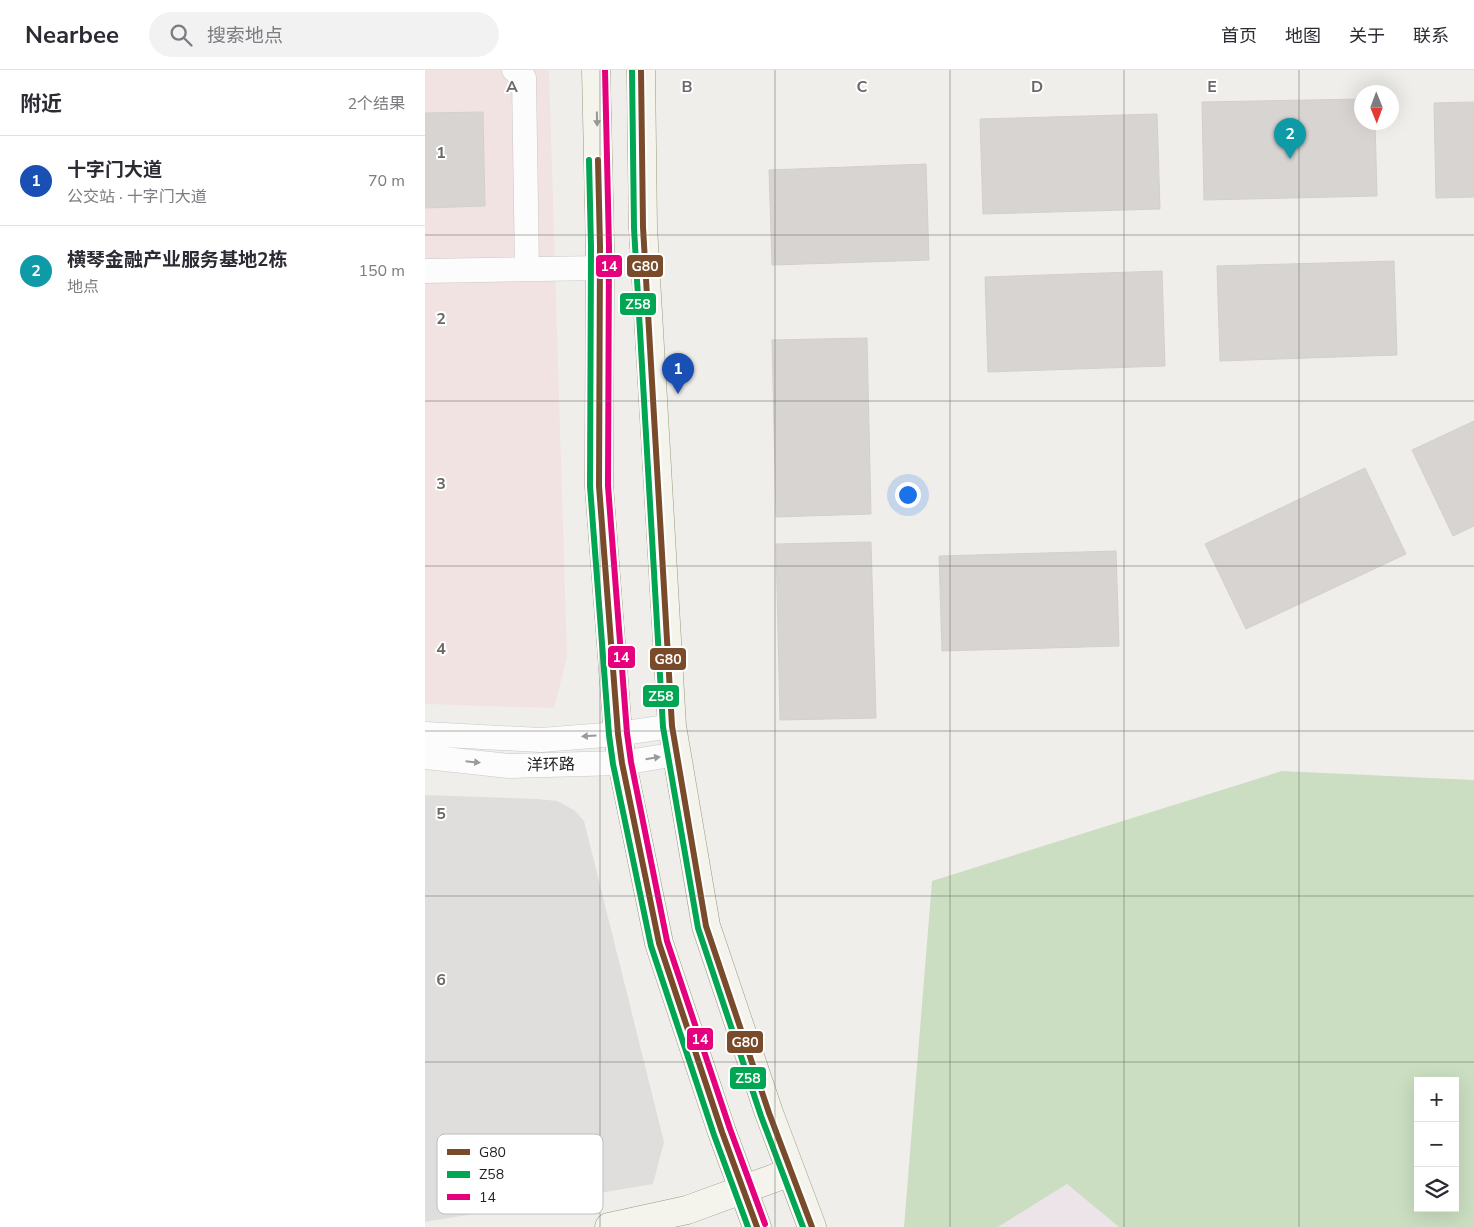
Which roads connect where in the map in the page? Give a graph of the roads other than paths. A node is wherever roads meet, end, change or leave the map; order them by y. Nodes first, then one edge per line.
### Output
1 (514, 70) edge
2 (596, 70) edge
3 (641, 70) edge
4 (600, 268) junction
5 (527, 269) junction
6 (425, 271) edge
7 (673, 726) junction
8 (425, 734) edge
9 (618, 734) junction
10 (677, 754) junction
11 (425, 757) edge
12 (622, 763) junction
13 (791, 1172) junction
14 (743, 1190) junction
15 (609, 1227) edge
16 (757, 1227) edge
17 (812, 1227) edge

1 - 5 street
2 -> 4 street
3 - 7 street
4 - 5 street
4 - 9 street
5 - 6 street
7 - 9 street, 洋环路
7 - 10 street
9 -> 8 street, 洋环路
9 - 12 street
12 -> 10 street, 洋环路
10 - 13 street
11 -> 12 street, 洋环路
12 - 14 street
13 - 14 street
13 - 17 street
14 - 15 street
14 - 16 street

